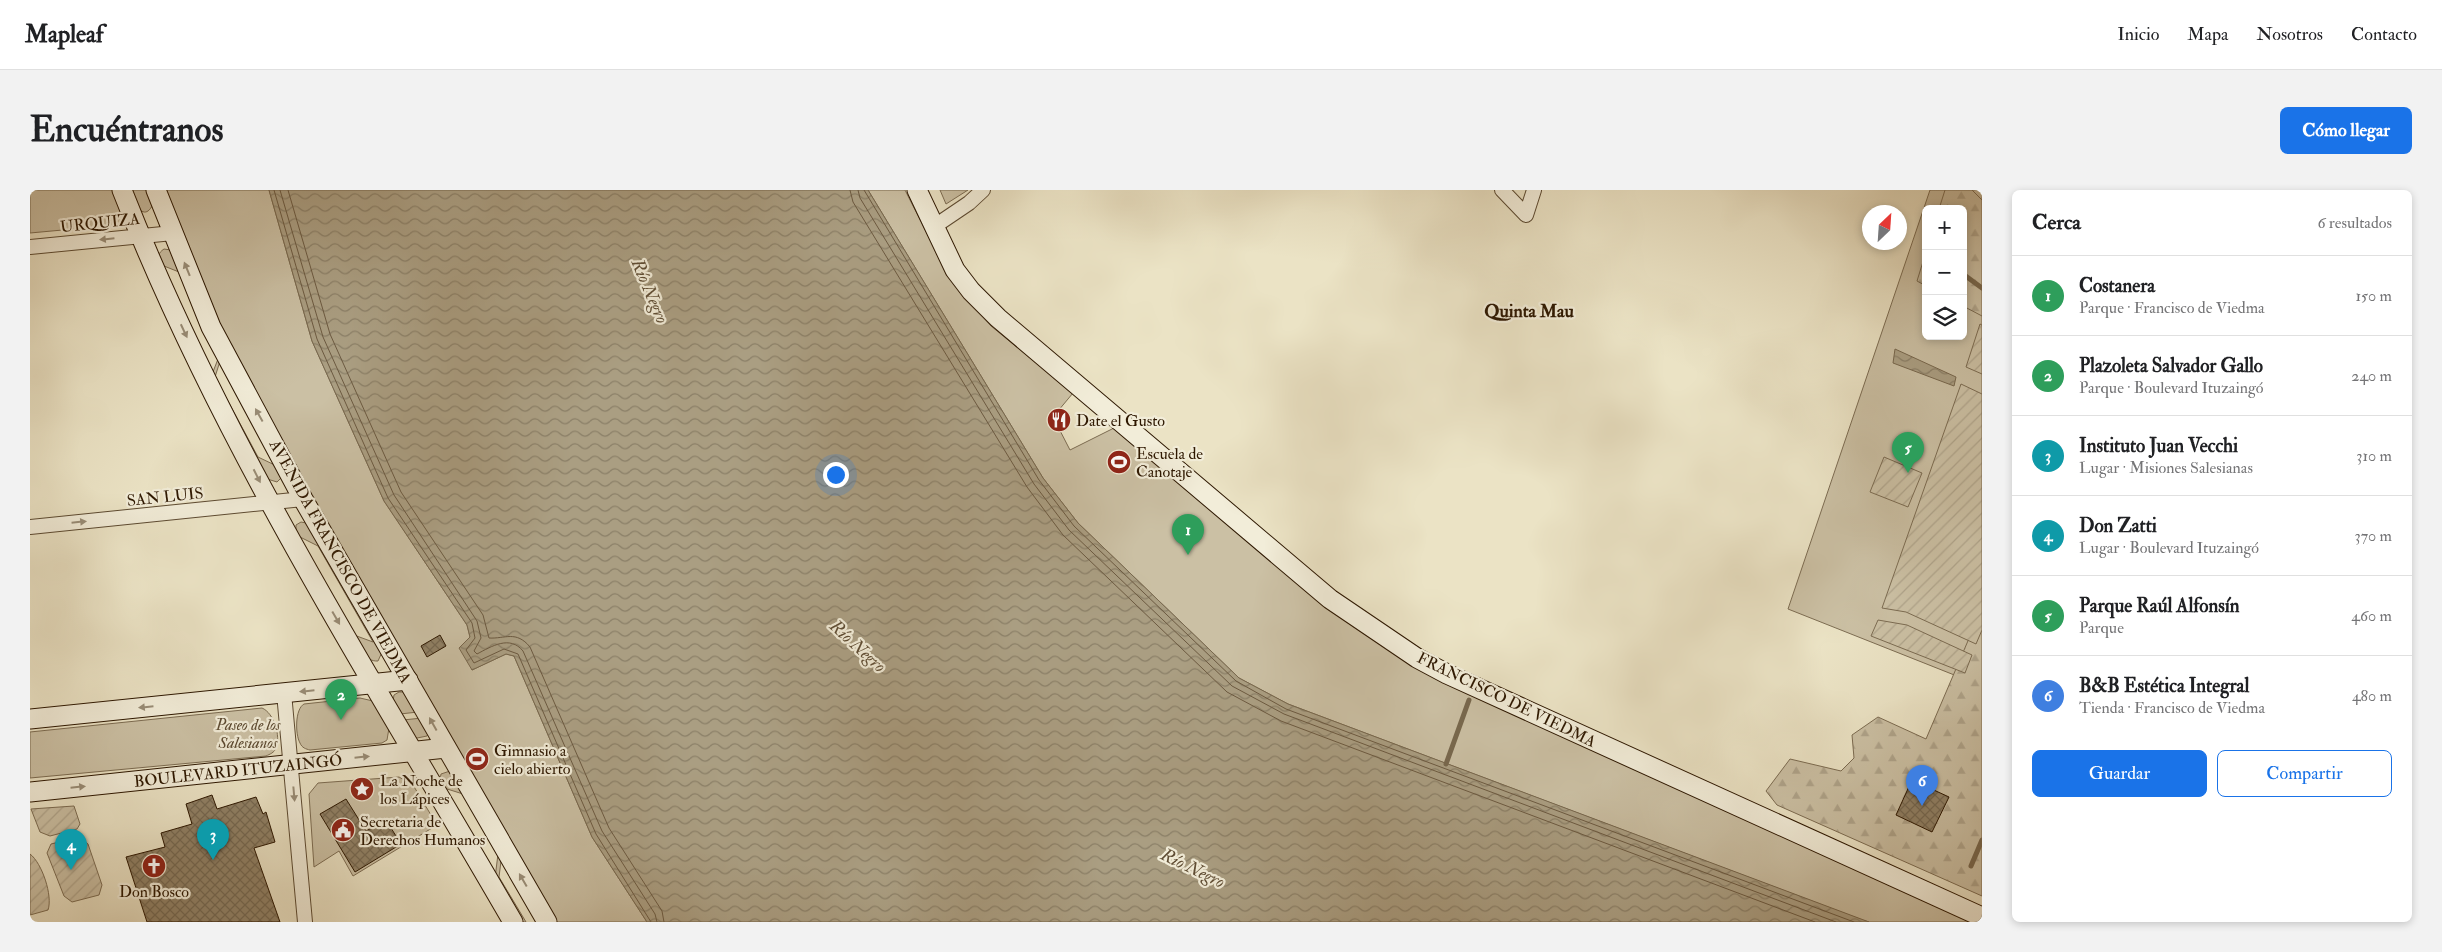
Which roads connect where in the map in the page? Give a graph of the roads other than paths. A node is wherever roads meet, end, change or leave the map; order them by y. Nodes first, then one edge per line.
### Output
1 (122, 190) edge
2 (156, 190) edge
3 (917, 190) edge
4 (983, 190) edge
5 (1502, 190) edge
6 (1534, 190) edge
7 (935, 226) junction
8 (173, 232) junction
9 (140, 236) junction
10 (30, 247) edge
11 (303, 499) junction
12 (270, 503) junction
13 (30, 527) edge
14 (408, 680) junction
15 (374, 684) junction
16 (284, 693) junction
17 (30, 719) edge
18 (446, 748) junction
19 (414, 751) junction
20 (291, 765) junction
21 (30, 792) edge
22 (1982, 917) edge
23 (305, 922) edge
24 (513, 922) edge
25 (547, 922) edge

1 - 9 main road, AVENIDA FRANCISCO DE VIEDMA
2 - 8 main road, AVENIDA FRANCISCO DE VIEDMA
3 - 7 main road, FRANCISCO DE VIEDMA
4 - 7 street
5 - 6 street
7 - 22 main road, FRANCISCO DE VIEDMA
8 - 9 street, URQUIZA
11 -> 8 main road, AVENIDA FRANCISCO DE VIEDMA
9 -> 10 street, URQUIZA
9 -> 12 main road, AVENIDA FRANCISCO DE VIEDMA
11 - 12 street, SAN LUIS
11 - 14 main road, AVENIDA FRANCISCO DE VIEDMA
13 -> 12 street, SAN LUIS
12 -> 15 main road, AVENIDA FRANCISCO DE VIEDMA
14 - 15 main road
18 -> 14 main road, AVENIDA FRANCISCO DE VIEDMA
15 -> 16 main road
15 - 19 main road, AVENIDA FRANCISCO DE VIEDMA
16 -> 17 main road
16 - 20 street
18 - 19 main road, BOULEVARD ITUZAINGÓ
25 -> 18 main road, AVENIDA FRANCISCO DE VIEDMA
20 -> 19 main road, BOULEVARD ITUZAINGÓ
19 - 24 main road, AVENIDA FRANCISCO DE VIEDMA
21 -> 20 main road, BOULEVARD ITUZAINGÓ
20 -> 23 street

